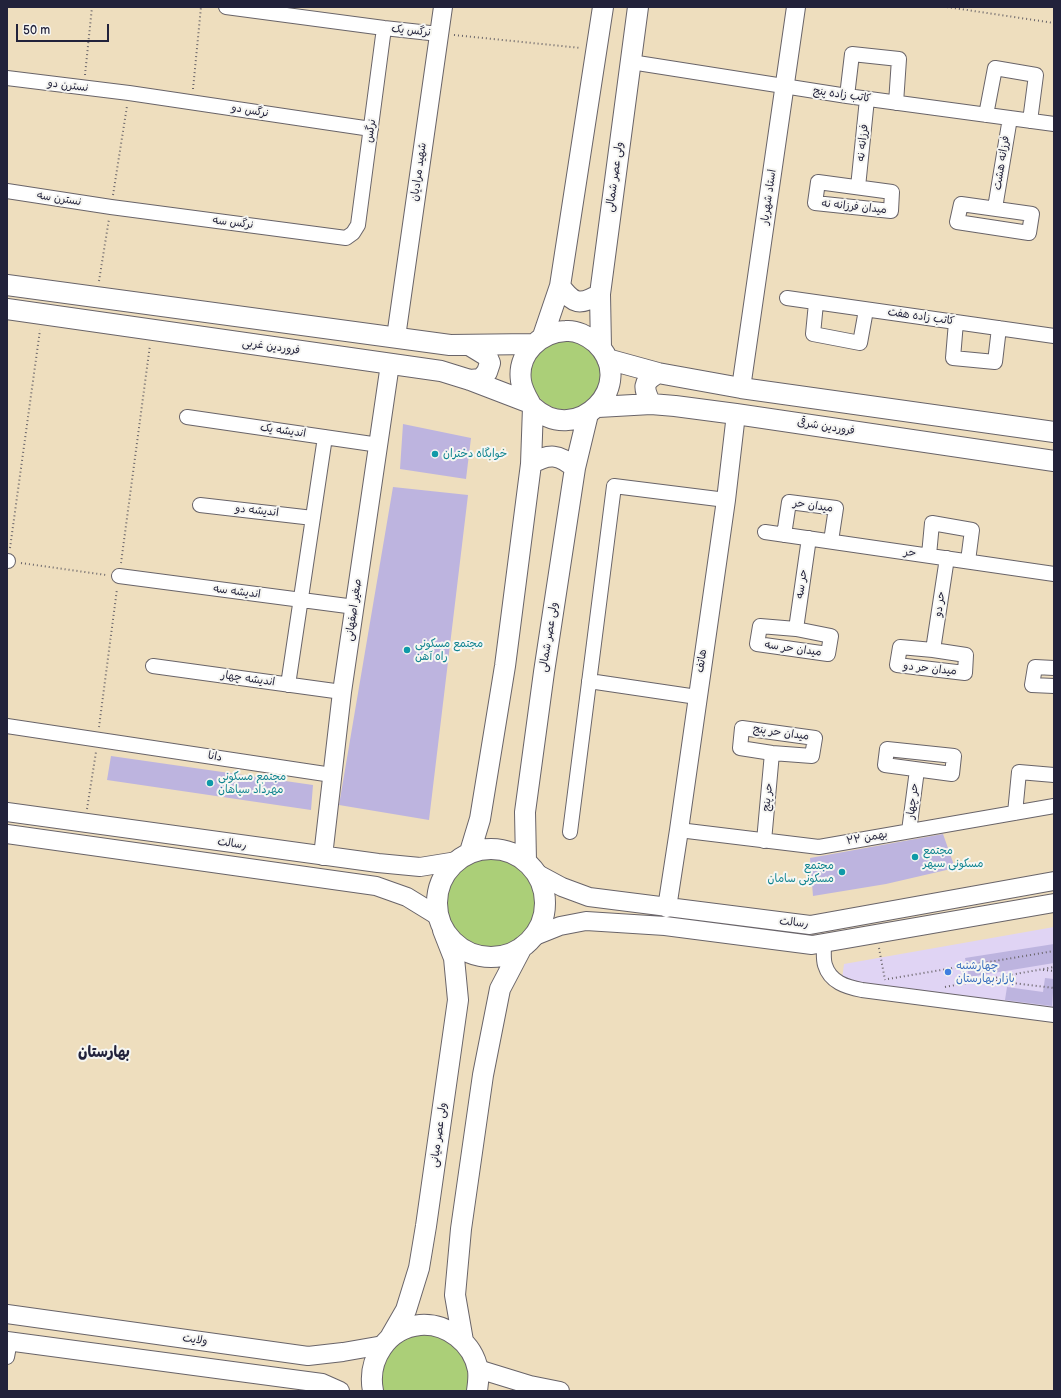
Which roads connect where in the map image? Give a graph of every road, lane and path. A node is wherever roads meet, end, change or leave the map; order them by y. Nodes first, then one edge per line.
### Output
1 (92, 7) edge
2 (201, 7) edge
3 (226, 7) edge
4 (443, 7) edge
5 (603, 7) edge
6 (638, 7) edge
7 (796, 7) edge
8 (947, 7) edge
9 (1054, 23) edge
10 (384, 28) junction
11 (439, 34) junction
12 (596, 50) junction
13 (631, 62) junction
14 (7, 78) edge
15 (785, 87) junction
16 (83, 88) junction
17 (129, 93) joint
18 (847, 96) junction
19 (867, 99) junction
20 (191, 102) junction
21 (896, 102) junction
22 (986, 115) junction
23 (1010, 118) junction
24 (1030, 121) junction
25 (1054, 124) edge
26 (371, 129) junction
27 (858, 187) junction
28 (7, 191) edge
29 (111, 207) joint
30 (995, 208) junction
31 (353, 233) joint
32 (7, 285) edge
33 (560, 286) junction
34 (600, 294) junction
35 (787, 298) dead end
36 (106, 299) junction
37 (816, 302) junction
38 (7, 309) edge
39 (866, 310) junction
40 (42, 314) junction
41 (103, 322) junction
42 (956, 322) junction
43 (999, 328) junction
44 (1054, 336) edge
45 (396, 338) junction
46 (538, 340) junction
47 (469, 345) junction
48 (604, 353) junction
49 (390, 364) junction
50 (658, 373) junction
51 (470, 380) junction
52 (741, 388) junction
53 (651, 404) junction
54 (531, 405) junction
55 (593, 410) junction
56 (736, 414) junction
57 (187, 417) dead end
58 (1054, 432) edge
59 (324, 437) junction
60 (378, 445) junction
61 (1054, 461) edge
62 (531, 464) junction
63 (574, 468) junction
64 (726, 500) junction
65 (200, 505) dead end
66 (313, 518) junction
67 (765, 532) dead end
68 (784, 535) junction
69 (808, 538) junction
70 (831, 541) junction
71 (929, 556) junction
72 (947, 558) junction
73 (8, 561) edge
74 (968, 561) junction
75 (1054, 574) edge
76 (119, 576) joint
77 (301, 600) junction
78 (355, 607) junction
79 (796, 629) junction
80 (933, 650) dead end
81 (153, 666) dead end
82 (1054, 668) edge
83 (589, 681) junction
84 (288, 685) junction
85 (1054, 686) edge
86 (342, 692) junction
87 (697, 697) junction
88 (7, 726) edge
89 (772, 753) junction
90 (917, 770) dead end
91 (332, 774) junction
92 (1054, 775) edge
93 (1054, 806) edge
94 (7, 812) edge
95 (1015, 813) junction
96 (679, 830) junction
97 (909, 831) junction
98 (570, 832) dead end
99 (7, 834) edge
100 (764, 841) junction
101 (323, 856) junction
102 (463, 857) junction
103 (531, 867) junction
104 (1054, 881) edge
105 (1054, 903) edge
106 (666, 908) junction
107 (440, 923) junction
108 (876, 934) junction
109 (528, 942) junction
110 (824, 943) junction
111 (1054, 951) edge
112 (1054, 967) edge
113 (1041, 970) junction
114 (1054, 971) edge
115 (986, 980) junction
116 (940, 988) dead end
117 (1054, 988) edge
118 (1054, 1015) edge
119 (7, 1314) edge
120 (387, 1341) junction
121 (463, 1341) junction
122 (8, 1346) edge
123 (478, 1369) junction
124 (340, 1391) edge
125 (373, 1391) edge
126 (477, 1391) edge
127 (560, 1391) edge

1 - 16 path
2 - 20 path
3 - 10 street, نرگس یک
4 - 11 street, شهید مرادیان
5 - 12 main road
6 - 13 main road, ولی عصر شمالی
7 - 15 street, استاد شهریار
8 - 9 path
10 - 11 street, نرگس یک
10 - 26 street, نرگس
11 - 12 path, نرگس یک
11 - 45 street, شهید مرادیان
12 - 33 main road
13 - 15 street, کاتب زاده پنج
13 - 34 main road, ولی عصر شمالی
14 - 16 street, نسترن دو
15 - 18 street, کاتب زاده پنج
15 - 52 street, استاد شهریار
16 - 17 street, نسترن دو
17 - 20 street, نرگس دو
18 - 19 street, کاتب زاده پنج
18 - 21 street
19 - 21 street, کاتب زاده پنج
19 - 27 street, فرزانه نه
20 - 26 street, نرگس دو
21 - 22 street, کاتب زاده پنج
22 - 23 street, کاتب زاده پنج
22 - 24 street
23 - 24 street, کاتب زاده پنج
23 - 30 street, فرزانه هشت
24 - 25 street, کاتب زاده پنج
26 - 31 street, نرگس
27 - 27 street, میدان فرزانه نه
28 - 29 street, نسترن سه
29 - 31 street, نرگس سه
30 - 30 street
32 - 36 main road
33 - 34 main road
33 - 46 main road
34 - 48 main road, ولی عصر شمالی
35 - 37 street, کاتب زاده هفت
36 - 41 main road
36 - 45 main road
37 - 39 street, کاتب زاده هفت
37 - 39 street
38 - 40 main road, فروردین غربی
39 - 42 street, کاتب زاده هفت
40 - 41 main road, فروردین غربی
40 - 73 path
41 - 49 main road, فروردین غربی
42 - 43 street, کاتب زاده هفت
42 - 43 street
43 - 44 street, کاتب زاده هفت
45 - 47 main road
46 - 47 main road
46 - 48 main road
46 - 54 main road
47 - 51 main road
48 - 50 main road
48 - 55 main road
49 - 51 main road, فروردین غربی
49 - 60 street, صغیر اصفهانی
50 - 52 main road
50 - 53 main road
51 - 54 main road, فروردین غربی
52 - 58 main road
53 - 55 main road, فروردین شرقی
53 - 56 main road, فروردین شرقی
54 - 55 main road
54 - 62 main road
55 - 63 main road, ولی عصر شمالی
56 - 61 main road, فروردین شرقی
56 - 64 street, هاتف
57 - 59 street, اندیشه یک
59 - 60 street, اندیشه یک
59 - 66 street
60 - 78 street, صغیر اصفهانی
62 - 63 main road
62 - 102 main road
63 - 103 main road, ولی عصر شمالی
64 - 83 street
64 - 87 street, هاتف
65 - 66 street, اندیشه دو
66 - 77 street
67 - 68 street, حر
68 - 69 street, حر
68 - 70 street, میدان حر
69 - 70 street, حر
69 - 79 street, حر سه
70 - 71 street, حر
71 - 72 street, حر
71 - 74 street
72 - 74 street, حر
72 - 80 street, حر دو
73 - 76 path
74 - 75 street, حر
76 - 77 street, اندیشه سه
77 - 78 street, اندیشه سه
77 - 84 street
78 - 86 street, صغیر اصفهانی
79 - 79 street, میدان حر سه
81 - 84 street, اندیشه چهار
82 - 85 street
83 - 87 street
83 - 98 street
84 - 86 street, اندیشه چهار
86 - 91 street, صغیر اصفهانی
87 - 96 street, هاتف
88 - 91 street, دانا
89 - 89 street, میدان حر پنج
89 - 100 street, حر پنج
90 - 97 street, حر چهار
91 - 101 street, صغیر اصفهانی
92 - 95 street
93 - 95 street, ۲۲ بهمن
94 - 101 street, رسالت
95 - 97 street, ۲۲ بهمن
96 - 100 street, ۲۲ بهمن
96 - 106 street, هاتف
97 - 100 street, ۲۲ بهمن
99 - 107 street, رسالت
101 - 102 street, رسالت
102 - 103 main road
102 - 107 main road
103 - 106 street, رسالت
103 - 109 main road
104 - 106 street, رسالت
105 - 108 street, رسالت
107 - 109 main road
107 - 120 main road, ولی عصر میانی
108 - 110 street, رسالت
108 - 111 path
109 - 110 street, رسالت
109 - 121 main road
110 - 118 street
112 - 113 path
113 - 114 path
113 - 115 path
115 - 116 path
115 - 117 path
119 - 120 street, ولایت
120 - 121 main road
120 - 125 main road, ولی عصر میانی
121 - 123 main road
122 - 124 street
123 - 126 main road
123 - 127 street

